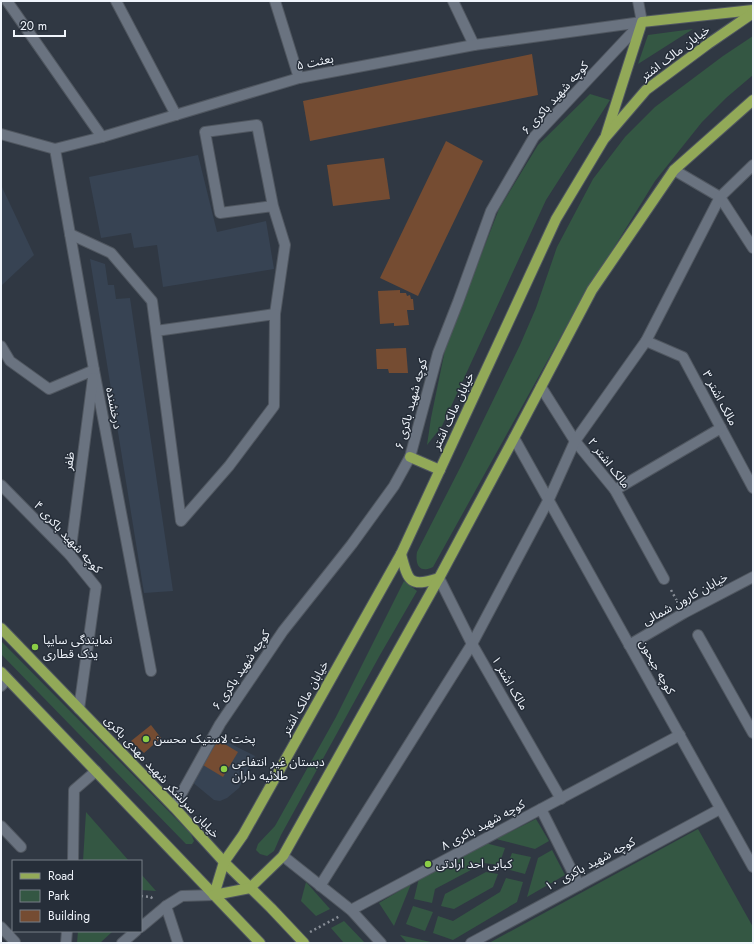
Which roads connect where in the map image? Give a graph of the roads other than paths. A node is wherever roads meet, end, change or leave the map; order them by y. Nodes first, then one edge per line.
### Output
1 (7, 1) edge
2 (116, 1) edge
3 (275, 1) edge
4 (453, 1) edge
5 (638, 1) edge
6 (753, 10) edge
7 (753, 13) edge
8 (642, 22) junction
9 (474, 45) junction
10 (299, 78) junction
11 (753, 100) edge
12 (176, 115) junction
13 (1, 134) edge
14 (102, 137) junction
15 (604, 139) junction
16 (55, 149) junction
17 (753, 165) edge
18 (674, 170) junction
19 (720, 197) junction
20 (273, 206) junction
21 (70, 234) junction
22 (753, 248) edge
23 (275, 314) junction
24 (156, 331) junction
25 (646, 341) junction
26 (1, 346) edge
27 (94, 370) junction
28 (541, 387) junction
29 (721, 428) junction
30 (514, 438) junction
31 (575, 441) junction
32 (410, 457) junction
33 (440, 470) junction
34 (1, 485) edge
35 (753, 488) edge
36 (615, 490) junction
37 (549, 499) junction
38 (401, 554) junction
39 (70, 555) junction
40 (753, 576) edge
41 (439, 578) junction
42 (664, 579) road end
43 (1, 628) edge
44 (698, 635) dead end
45 (472, 644) junction
46 (629, 645) junction
47 (150, 671) dead end
48 (3, 679) edge
49 (79, 709) junction
50 (753, 733) edge
51 (680, 735) junction
52 (96, 771) junction
53 (561, 798) junction
54 (174, 807) junction
55 (541, 809) junction
56 (720, 809) junction
57 (1, 826) edge
58 (21, 846) dead end
59 (283, 856) junction
60 (73, 860) edge
61 (224, 862) junction
62 (753, 867) edge
63 (579, 885) junction
64 (320, 886) junction
65 (250, 888) junction
66 (214, 895) junction
67 (166, 906) junction
68 (351, 910) junction
69 (142, 926) edge
70 (1, 927) edge
71 (67, 932) edge
72 (135, 932) edge
73 (302, 940) edge
74 (15, 942) dead end
75 (66, 943) edge
76 (122, 943) edge
77 (178, 943) edge
78 (260, 943) edge
79 (381, 943) edge
80 (471, 943) edge

1 - 14 street
2 - 12 street
3 - 10 street
4 - 9 street
5 - 8 street
6 - 8 main road
7 - 15 main road, خیابان مالک اشتر
8 - 9 street, بعثت ۵
8 - 15 main road
8 - 32 street, کوچه شهید باکری ۶
9 - 10 street, بعثت ۵
10 - 12 street, بعثت ۵
11 - 18 main road
12 - 14 street, بعثت ۵
13 - 16 street, بعثت ۵
14 - 16 street, بعثت ۵
15 - 33 main road, خیابان مالک اشتر
16 - 21 street, درخشنده
17 - 19 street
18 - 19 street
18 - 28 main road
19 - 22 street
19 - 25 street
20 - 20 street
20 - 23 street
21 - 24 street
21 - 27 street, درخشنده
23 - 24 street
23 - 24 street
25 - 29 street, مالک اشتر ۳
25 - 31 street
26 - 27 street
27 - 39 street, ظفر
27 - 47 street, درخشنده
28 - 30 main road
28 - 31 street, مالک اشتر ۲
29 - 35 street, مالک اشتر ۳
29 - 36 street
30 - 37 street, کوچه جیحون
30 - 41 main road
31 - 36 street, مالک اشتر ۲
31 - 37 street
32 - 33 main road
32 - 54 street, کوچه شهید باکری ۶
33 - 38 main road, خیابان مالک اشتر
34 - 39 street, کوچه شهید باکری ۴
36 - 42 street, مالک اشتر ۲
37 - 45 street
37 - 46 street, کوچه جیحون
38 - 41 main road
38 - 61 main road, خیابان مالک اشتر
39 - 49 street, کوچه شهید باکری ۴
40 - 46 street, خیابان کارون شمالی
41 - 45 street, مالک اشتر ۱
41 - 59 main road
43 - 49 main road, خیابان سرلشکر شهید مهدی باکری
44 - 50 street
45 - 53 street, مالک اشتر ۱
45 - 64 street
46 - 51 street, کوچه جیحون
48 - 52 main road
49 - 54 main road, خیابان سرلشکر شهید مهدی باکری
51 - 53 street, کوچه شهید باکری ۸
51 - 56 street, کوچه جیحون
52 - 60 street
52 - 66 main road
53 - 55 street, کوچه شهید باکری ۸
54 - 61 main road, خیابان سرلشکر شهید مهدی باکری
55 - 63 street
55 - 68 street, کوچه شهید باکری ۸
56 - 62 street, کوچه جیحون
56 - 63 street, کوچه شهید باکری ۱۰
57 - 58 street
59 - 64 street
59 - 65 main road
61 - 65 main road, خیابان سرلشکر شهید مهدی باکری
61 - 66 main road, خیابان مالک اشتر
63 - 80 street, کوچه شهید باکری ۱۰
64 - 68 street
65 - 66 main road
65 - 73 main road, خیابان سرلشکر شهید مهدی باکری
66 - 67 street
66 - 78 main road
67 - 69 street
67 - 77 street
68 - 79 street
70 - 74 street
71 - 75 street
72 - 76 street

